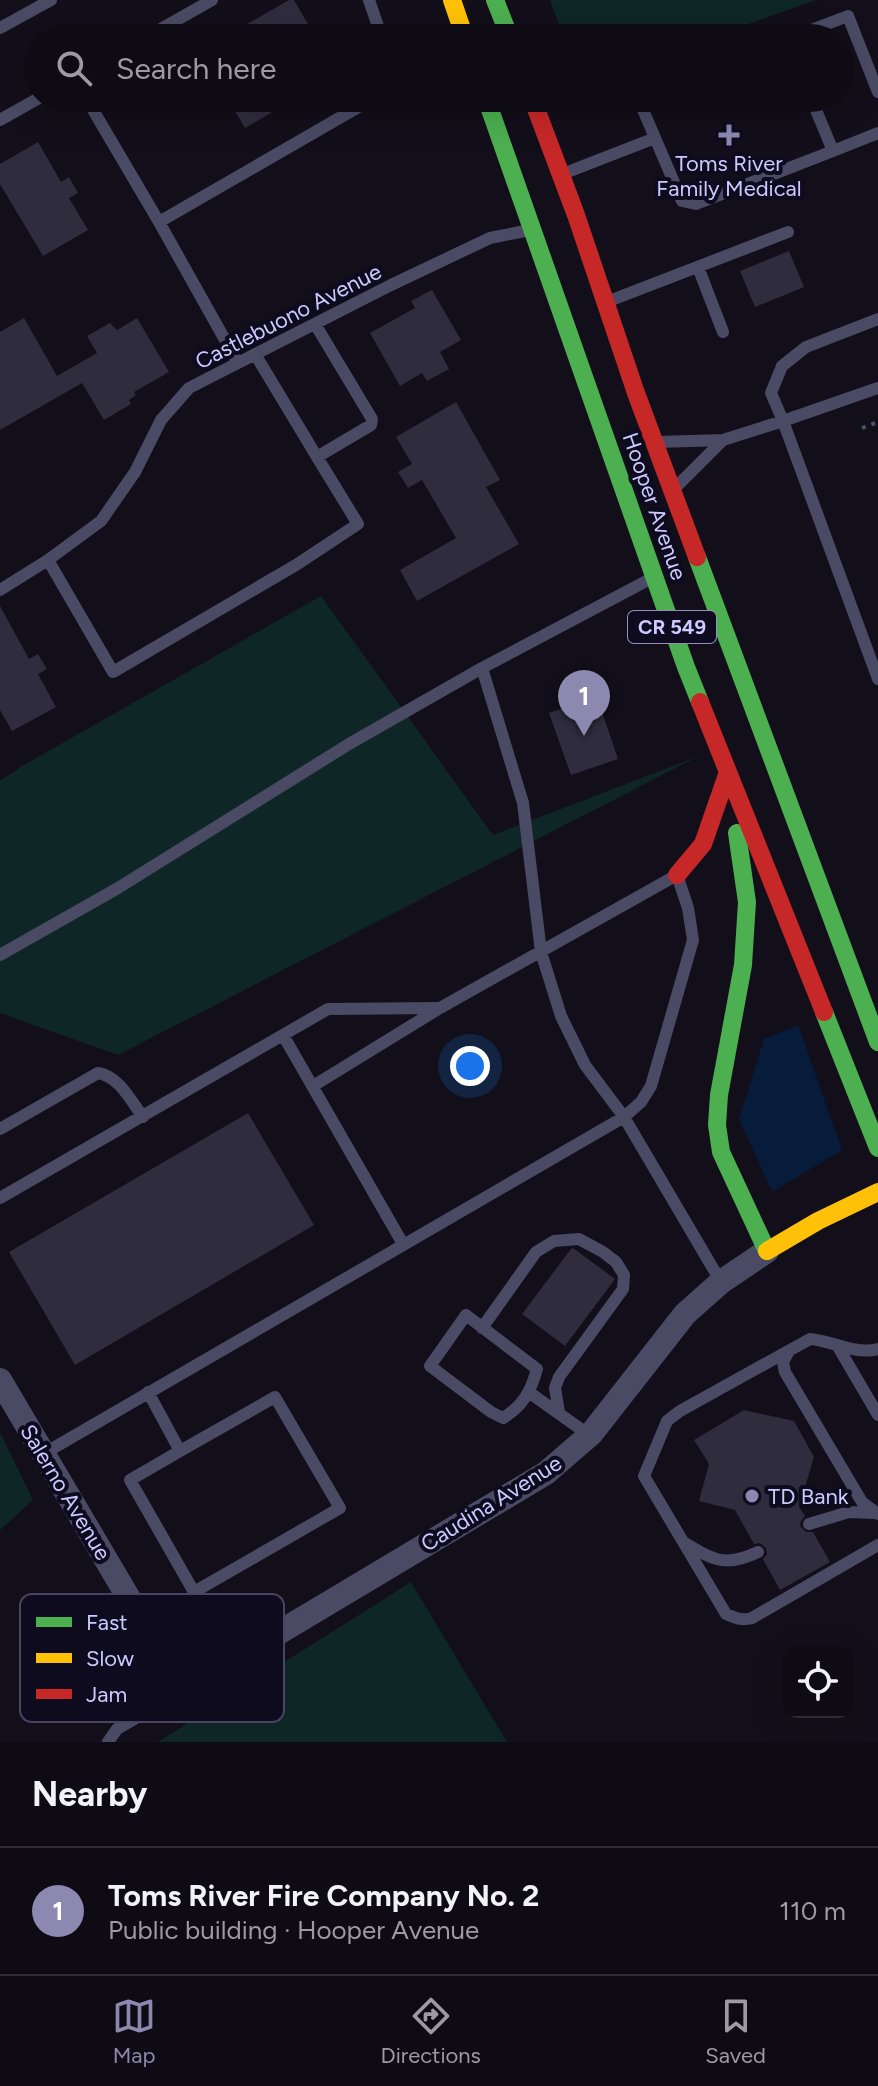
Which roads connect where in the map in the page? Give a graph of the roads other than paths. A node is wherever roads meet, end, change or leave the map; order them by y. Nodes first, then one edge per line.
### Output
1 (51, 0) edge
2 (212, 0) edge
3 (369, 0) edge
4 (452, 0) edge
5 (495, 0) edge
6 (170, 24) edge
7 (377, 24) edge
8 (460, 24) edge
9 (504, 24) edge
10 (827, 24) edge
11 (851, 24) edge
12 (0, 28) edge
13 (854, 31) edge
14 (878, 92) edge
15 (24, 106) edge
16 (94, 112) edge
17 (350, 112) edge
18 (491, 112) edge
19 (538, 112) edge
20 (644, 112) edge
21 (817, 112) edge
22 (0, 120) edge
23 (878, 133) edge
24 (655, 138) junction
25 (833, 151) junction
26 (562, 174) junction
27 (159, 222) junction
28 (533, 229) junction
29 (788, 232) dead end
30 (698, 267) junction
31 (606, 302) junction
32 (878, 319) edge
33 (315, 324) junction
34 (723, 332) dead end
35 (255, 354) junction
36 (238, 363) junction
37 (878, 388) edge
38 (636, 393) junction
39 (783, 421) junction
40 (723, 440) junction
41 (655, 442) junction
42 (317, 457) junction
43 (672, 490) junction
44 (670, 538) dead end
45 (48, 560) junction
46 (656, 576) junction
47 (0, 590) edge
48 (704, 662) dead end
49 (482, 668) junction
50 (878, 679) edge
51 (697, 694) junction
52 (728, 772) junction
53 (677, 875) junction
54 (541, 952) junction
55 (0, 955) edge
56 (440, 1008) junction
57 (283, 1035) junction
58 (878, 1042) edge
59 (313, 1086) junction
60 (143, 1117) junction
61 (624, 1117) junction
62 (0, 1129) edge
63 (878, 1148) edge
64 (878, 1192) edge
65 (0, 1198) edge
66 (403, 1244) junction
67 (767, 1251) junction
68 (721, 1282) junction
69 (482, 1328) junction
70 (837, 1345) junction
71 (878, 1349) edge
72 (789, 1351) junction
73 (0, 1380) edge
74 (148, 1392) junction
75 (530, 1393) junction
76 (559, 1412) junction
77 (878, 1415) edge
78 (589, 1435) junction
79 (180, 1451) junction
80 (43, 1454) junction
81 (876, 1513) edge
82 (809, 1524) dead end
83 (683, 1542) junction
84 (878, 1545) edge
85 (758, 1552) dead end
86 (126, 1594) edge
87 (284, 1630) edge
88 (129, 1722) edge
89 (108, 1742) edge

1 - 12 lane
2 - 6 lane
3 - 7 lane
4 - 8 main road
5 - 9 main road
10 - 11 lane
13 - 14 lane
15 - 22 lane
16 - 27 lane
17 - 27 lane
18 - 28 main road, Hooper Avenue / CR 549
19 - 26 main road, Hooper Avenue / CR 549
20 - 24 lane
21 - 25 lane
23 - 25 lane
24 - 25 lane
24 - 26 lane
26 - 31 main road, Hooper Avenue / CR 549
27 - 36 lane
28 - 33 lane, Castlebuono Avenue
28 - 46 main road, Hooper Avenue / CR 549
29 - 30 lane
30 - 31 lane
30 - 34 lane
31 - 38 main road, Hooper Avenue / CR 549
32 - 39 lane
33 - 35 lane, Castlebuono Avenue
33 - 42 lane
35 - 36 lane, Castlebuono Avenue
35 - 42 lane
36 - 45 lane, Castlebuono Avenue
37 - 39 lane
38 - 41 main road, Hooper Avenue / CR 549
38 - 44 main road
39 - 40 lane
39 - 50 lane
40 - 41 lane
40 - 43 lane
41 - 43 main road, Hooper Avenue / CR 549
42 - 45 lane
43 - 58 main road, Hooper Avenue / CR 549
45 - 47 lane, Castlebuono Avenue
46 - 49 lane
46 - 51 main road, Hooper Avenue / CR 549
48 - 51 main road
49 - 54 lane
49 - 55 lane
51 - 52 main road, Hooper Avenue / CR 549
52 - 53 main road
52 - 63 main road, Hooper Avenue / CR 549
52 - 67 main road
53 - 54 lane
53 - 61 lane
54 - 56 lane
54 - 61 lane
56 - 57 lane
56 - 59 lane
57 - 59 lane
57 - 60 lane
59 - 66 lane
60 - 62 lane
60 - 65 lane
61 - 66 lane
61 - 68 lane
64 - 67 main road, Caudina Avenue
66 - 74 lane
67 - 68 street, Caudina Avenue
68 - 78 street, Caudina Avenue
69 - 75 lane
69 - 75 lane
69 - 76 lane
70 - 71 lane
70 - 72 lane
70 - 77 lane
72 - 81 lane
72 - 83 lane
73 - 80 street, Salerno Avenue
74 - 79 lane
74 - 80 lane
75 - 76 lane
76 - 78 lane
78 - 87 street, Caudina Avenue
79 - 79 lane
80 - 86 street, Salerno Avenue
81 - 82 lane
83 - 84 lane
83 - 85 lane
88 - 89 lane

